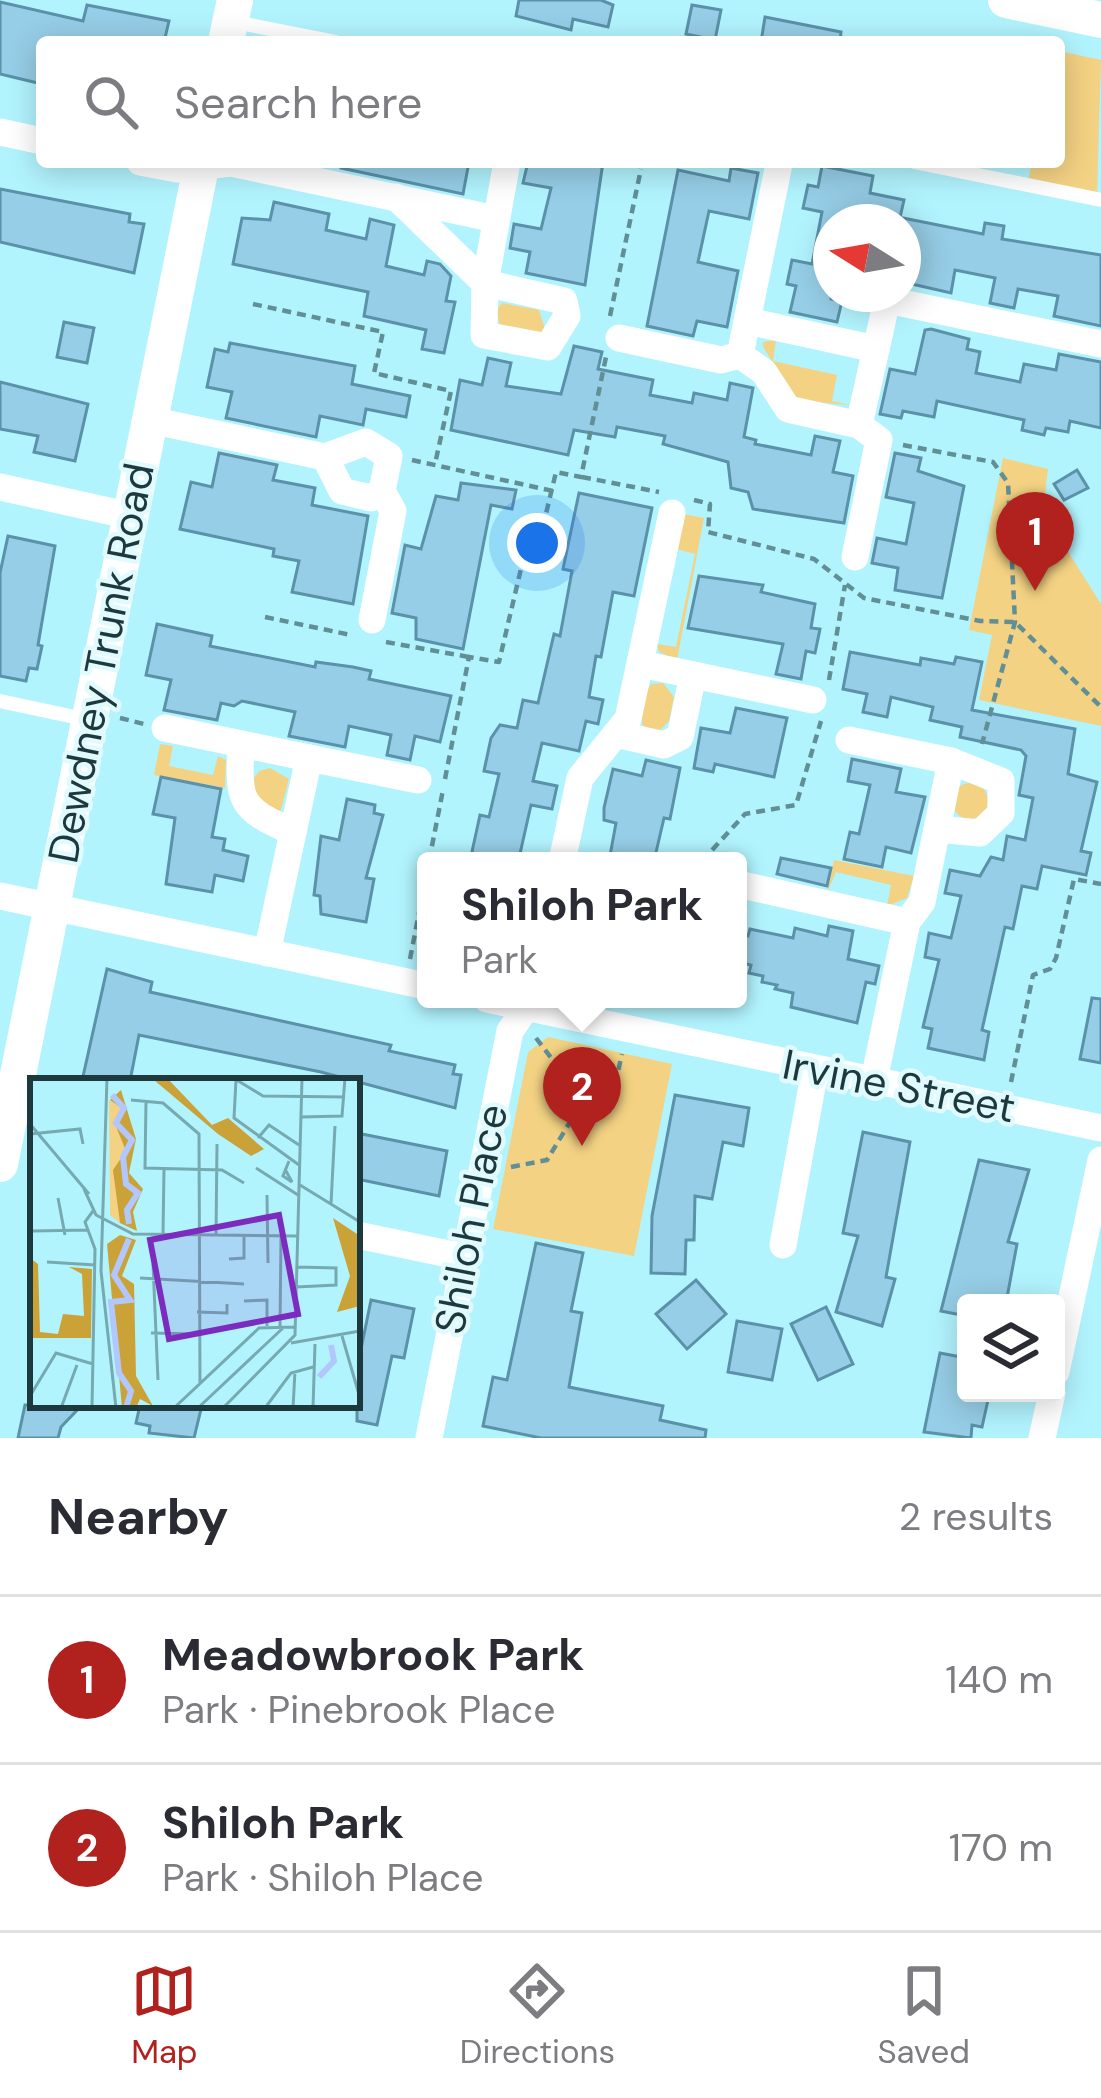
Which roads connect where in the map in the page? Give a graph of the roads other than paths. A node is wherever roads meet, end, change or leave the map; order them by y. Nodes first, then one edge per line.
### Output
1 (1006, 0) edge
2 (1101, 20) edge
3 (231, 21) edge
4 (306, 36) edge
5 (0, 132) edge
6 (36, 140) edge
7 (201, 168) edge
8 (254, 168) edge
9 (506, 168) edge
10 (778, 168) edge
11 (944, 168) edge
12 (396, 197) junction
13 (1101, 200) edge
14 (496, 219) junction
15 (748, 321) junction
16 (614, 335) road end
17 (1101, 344) edge
18 (876, 349) junction
19 (740, 355) junction
20 (150, 420) junction
21 (869, 432) junction
22 (326, 457) junction
23 (0, 487) edge
24 (382, 491) junction
25 (672, 513) dead end
26 (131, 516) junction
27 (855, 557) road end
28 (372, 620) dead end
29 (641, 664) junction
30 (693, 675) junction
31 (822, 696) road end
32 (0, 701) edge
33 (90, 720) junction
34 (165, 728) dead end
35 (616, 734) junction
36 (849, 740) dead end
37 (242, 744) junction
38 (309, 758) junction
39 (964, 764) junction
40 (418, 780) dead end
41 (937, 829) junction
42 (293, 832) junction
43 (564, 852) edge
44 (747, 886) edge
45 (0, 896) edge
46 (51, 907) junction
47 (907, 922) junction
48 (267, 953) junction
49 (417, 975) edge
50 (528, 1008) edge
51 (548, 1008) edge
52 (815, 1070) junction
53 (874, 1079) junction
54 (6, 1100) edge
55 (1101, 1128) edge
56 (1101, 1160) edge
57 (0, 1164) edge
58 (360, 1236) edge
59 (783, 1245) dead end
60 (463, 1257) junction
61 (1065, 1330) edge
62 (1050, 1402) edge
63 (429, 1438) edge
64 (1042, 1438) edge

1 - 2 main road
3 - 4 lane
5 - 6 street
7 - 20 main road, Dewdney Trunk Road
8 - 12 street
9 - 14 street
10 - 15 street
11 - 13 lane
12 - 14 street
12 - 14 street
15 - 18 street
15 - 19 street
16 - 19 street
17 - 18 street
18 - 21 street
19 - 21 street
20 - 22 street
20 - 26 main road, Dewdney Trunk Road
21 - 27 street
22 - 24 street
22 - 24 street
23 - 26 street
24 - 28 street
25 - 29 street
26 - 33 main road, Dewdney Trunk Road
29 - 30 street
29 - 35 street
30 - 31 street
30 - 35 street
32 - 33 lane
33 - 46 main road, Dewdney Trunk Road
34 - 37 street
35 - 43 street
36 - 39 street
37 - 38 street
37 - 42 street
38 - 40 street
38 - 42 street
39 - 41 street
39 - 41 street
41 - 47 street
42 - 48 street
44 - 47 street
45 - 46 street
46 - 48 street
46 - 54 main road, Dewdney Trunk Road
47 - 53 street
48 - 49 street
50 - 60 street, Shiloh Place
51 - 52 street, Irvine Street
52 - 53 street, Irvine Street
52 - 59 street
53 - 55 street, Irvine Street
54 - 57 main road, Dewdney Trunk Road
56 - 61 street
58 - 60 street
60 - 63 street, Shiloh Place
62 - 64 street

